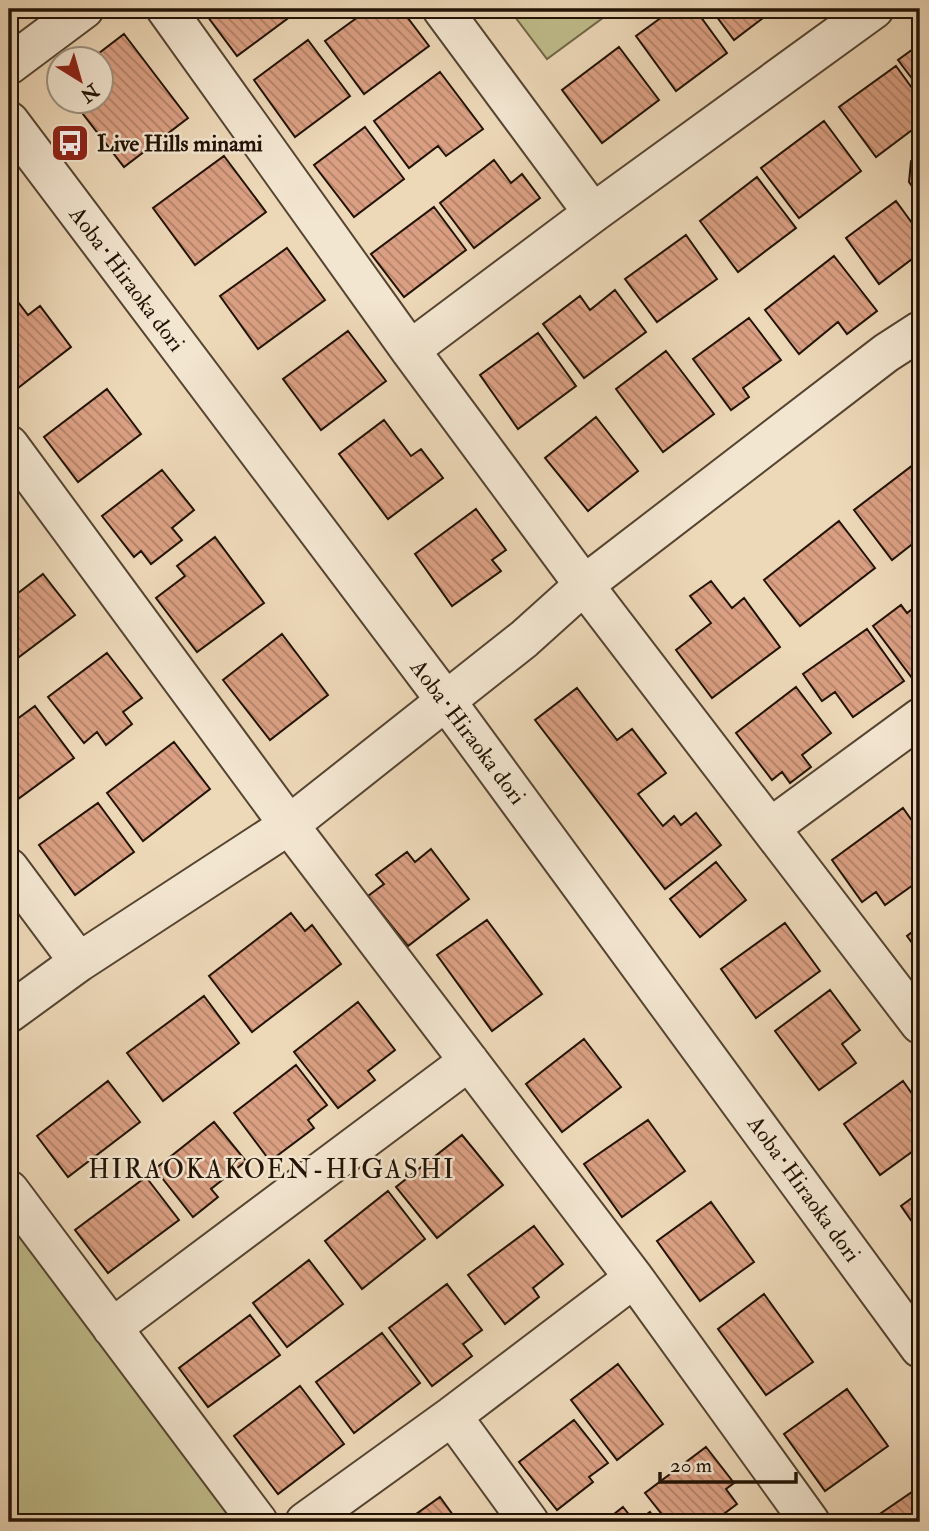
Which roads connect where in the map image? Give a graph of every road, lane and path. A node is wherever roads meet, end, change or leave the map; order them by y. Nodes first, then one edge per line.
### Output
1 (84, 9) edge
2 (166, 9) edge
3 (442, 9) edge
4 (874, 9) edge
5 (9, 65) edge
6 (9, 121) edge
7 (593, 213) junction
8 (920, 331) edge
9 (410, 350) junction
10 (9, 445) edge
11 (584, 585) junction
12 (446, 701) junction
13 (920, 718) edge
14 (289, 825) junction
15 (770, 828) junction
16 (9, 868) edge
17 (79, 962) junction
18 (9, 1013) edge
19 (920, 1024) edge
20 (469, 1061) junction
21 (9, 1190) edge
22 (634, 1278) junction
23 (112, 1328) junction
24 (920, 1348) edge
25 (452, 1416) junction
26 (258, 1522) edge
27 (305, 1522) edge
28 (528, 1522) edge
29 (810, 1522) edge

1 - 5 street
2 - 9 street
3 - 7 street
4 - 7 street
6 - 12 street, Aoba･Hiraoka dori
7 - 9 street
8 - 11 street
9 - 11 street
10 - 14 street
11 - 12 street
11 - 15 street
12 - 14 street
12 - 24 street, Aoba･Hiraoka dori
13 - 15 street
14 - 17 street
14 - 20 street
15 - 19 street
16 - 17 street
17 - 18 street
20 - 22 street
20 - 23 street
21 - 23 street
22 - 25 street
22 - 29 street
23 - 26 street
25 - 27 street
25 - 28 street

